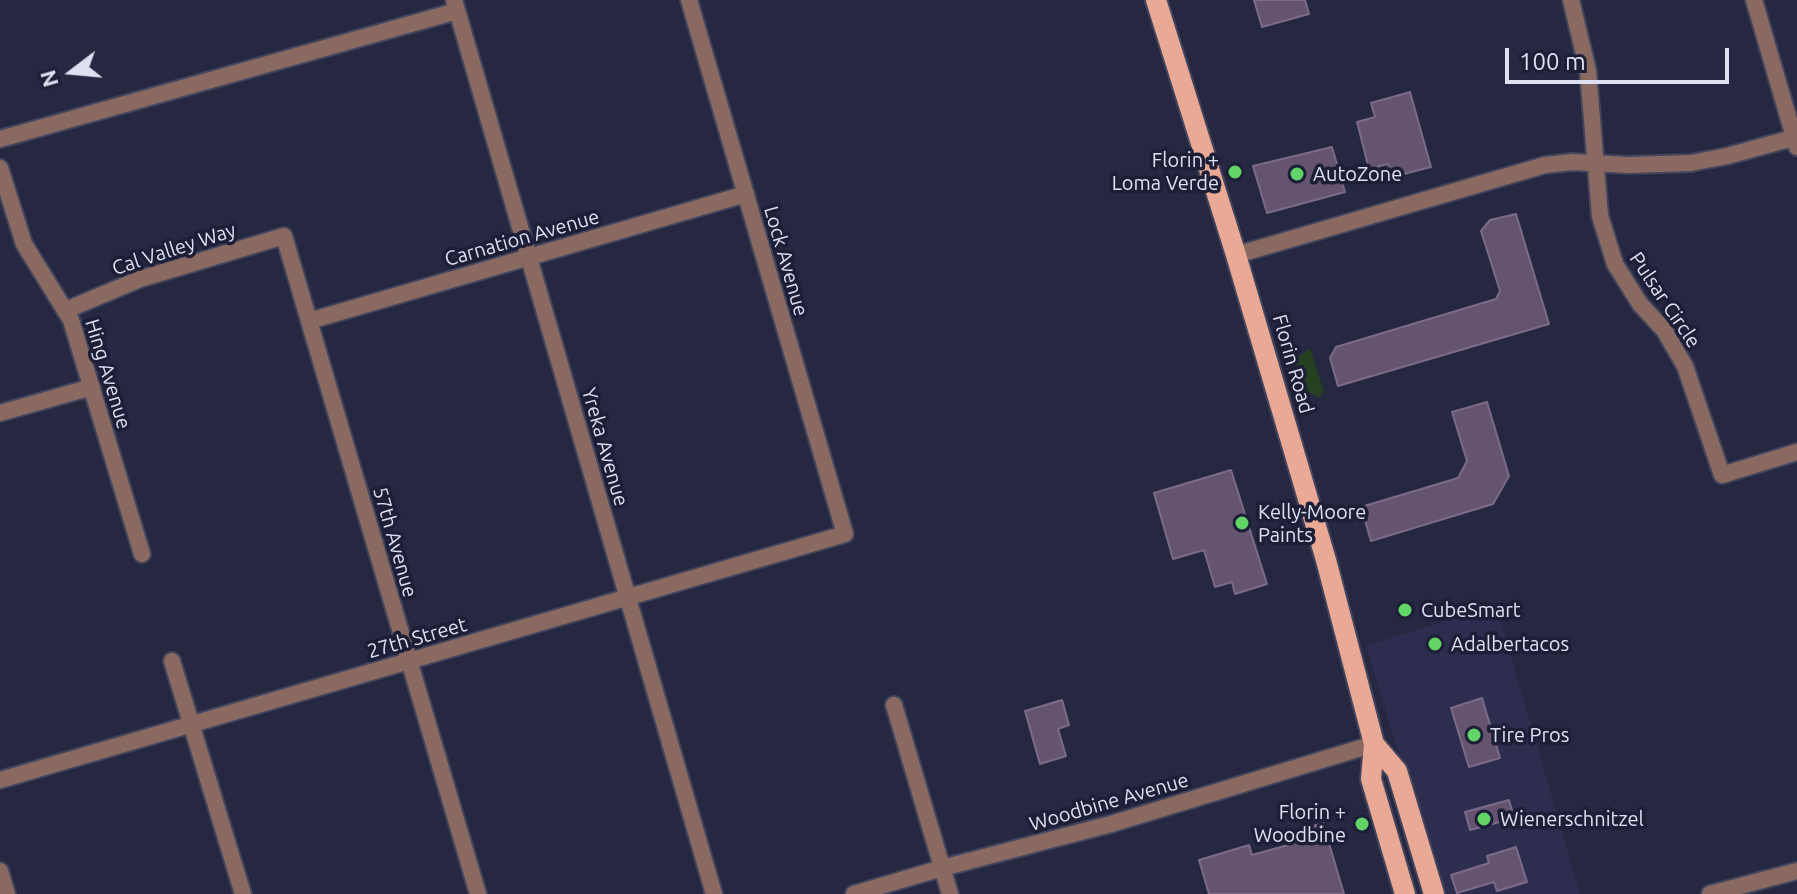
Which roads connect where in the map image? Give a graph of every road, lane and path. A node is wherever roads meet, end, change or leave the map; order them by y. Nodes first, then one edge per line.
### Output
1 (689, 0) edge
2 (1156, 0) edge
3 (1571, 0) edge
4 (1754, 0) edge
5 (456, 5) edge
6 (0, 139) edge
7 (1796, 141) edge
8 (1597, 162) junction
9 (0, 168) edge
10 (746, 194) junction
11 (287, 248) joint
12 (1236, 255) junction
13 (529, 257) junction
14 (66, 310) junction
15 (309, 321) junction
16 (92, 387) junction
17 (0, 413) edge
18 (1797, 452) edge
19 (845, 534) joint
20 (142, 554) dead end
21 (628, 597) junction
22 (172, 661) dead end
23 (409, 661) junction
24 (894, 705) dead end
25 (192, 724) junction
26 (1374, 744) junction
27 (0, 780) edge
28 (942, 868) junction
29 (0, 871) edge
30 (1797, 871) edge
31 (7, 894) edge
32 (243, 894) edge
33 (478, 894) edge
34 (714, 894) edge
35 (854, 894) edge
36 (950, 894) edge
37 (1405, 894) edge
38 (1434, 894) edge
39 (1710, 894) edge

1 - 10 street, Lock Avenue
2 - 12 main road, Florin Road
3 - 8 street
4 - 7 street
5 - 6 street
5 - 13 street, Yreka Avenue
7 - 8 street
8 - 12 street
8 - 18 street, Pulsar Circle
9 - 14 street, Hing Avenue
10 - 13 street, Carnation Avenue
10 - 19 street, Lock Avenue
11 - 14 street, Cal Valley Way
11 - 15 street, 57th Avenue
12 - 26 main road, Florin Road
13 - 15 street, Carnation Avenue
13 - 21 street, Yreka Avenue
14 - 16 street, Hing Avenue
15 - 23 street, 57th Avenue
16 - 17 street
16 - 20 street, Hing Avenue
19 - 21 street, 27th Street
21 - 23 street, 27th Street
21 - 34 street, Yreka Avenue
22 - 25 street
23 - 25 street, 27th Street
23 - 33 street, 57th Avenue
24 - 28 street
25 - 27 street, 27th Street
25 - 32 street
26 - 28 street, Woodbine Avenue
26 - 37 main road, Florin Road
26 - 38 main road, Florin Road
28 - 35 street, Woodbine Avenue
28 - 36 street
29 - 31 street
30 - 39 street

